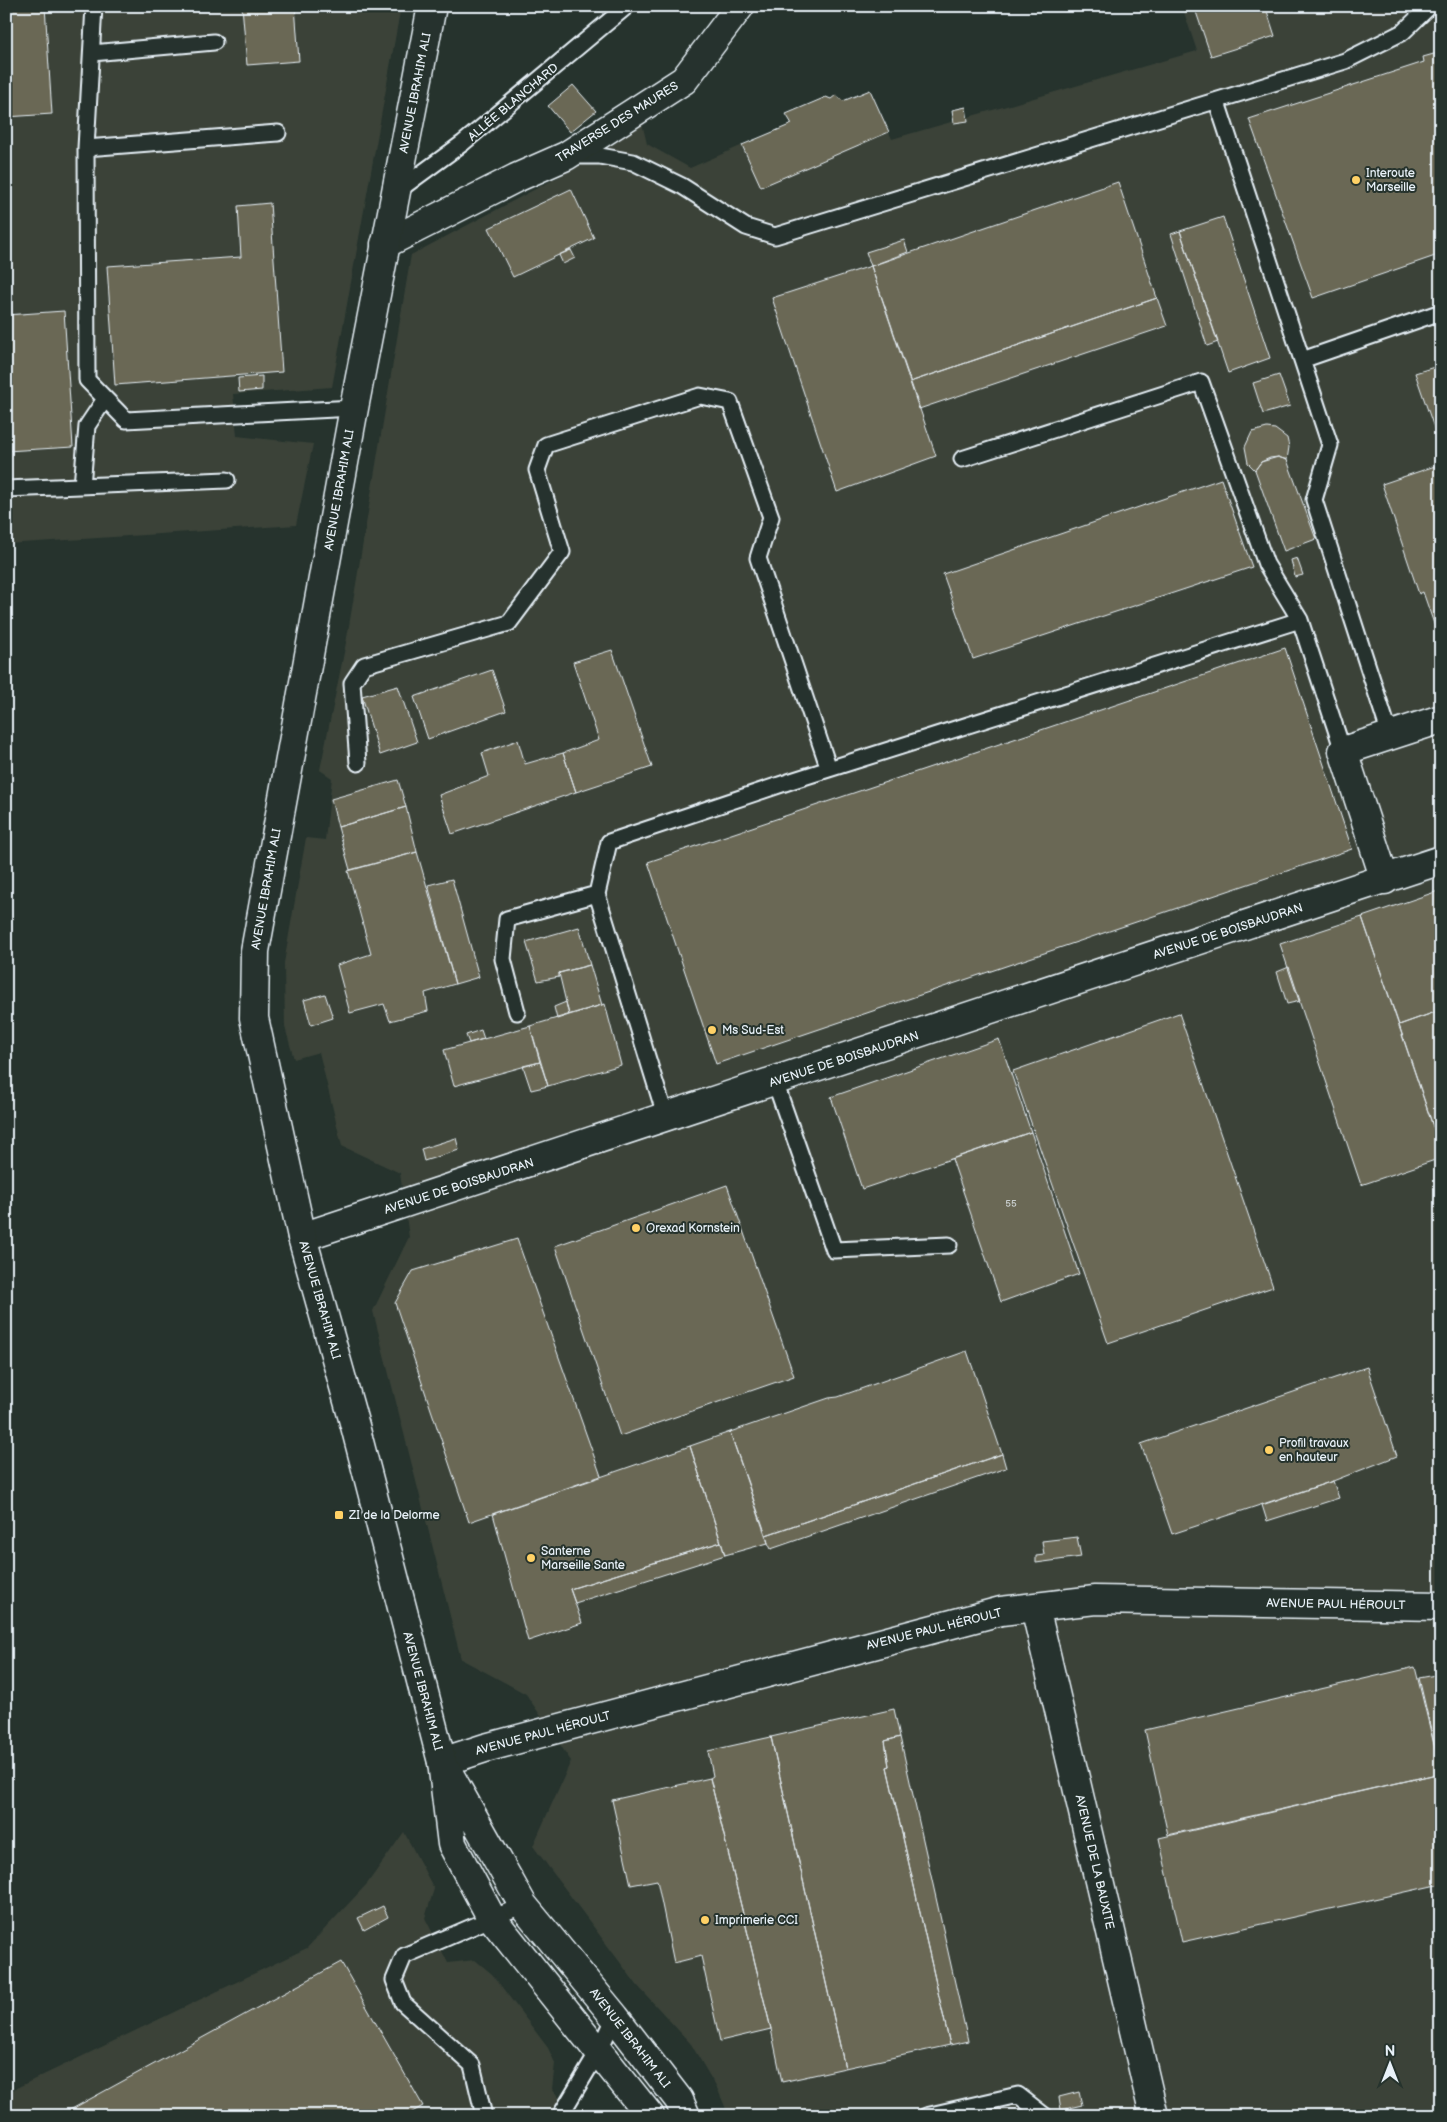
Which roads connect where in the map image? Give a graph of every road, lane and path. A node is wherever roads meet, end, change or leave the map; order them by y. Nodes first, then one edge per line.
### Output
1 (94, 6) edge
2 (432, 6) edge
3 (627, 6) edge
4 (740, 6) edge
5 (1430, 6) edge
6 (214, 42) dead end
7 (92, 53) junction
8 (1217, 102) junction
9 (278, 133) dead end
10 (86, 148) junction
11 (566, 156) junction
12 (395, 192) junction
13 (385, 244) junction
14 (1441, 312) edge
15 (1302, 360) junction
16 (105, 398) junction
17 (354, 408) junction
18 (962, 459) dead end
19 (227, 480) dead end
20 (82, 486) junction
21 (6, 489) edge
22 (1300, 620) junction
23 (1441, 719) edge
24 (1390, 735) junction
25 (1343, 751) junction
26 (358, 762) dead end
27 (829, 769) junction
28 (1441, 860) edge
29 (1385, 880) junction
30 (596, 894) junction
31 (518, 1012) dead end
32 (776, 1082) junction
33 (666, 1118) junction
34 (302, 1237) junction
35 (949, 1245) dead end
36 (1441, 1606) edge
37 (1035, 1608) junction
38 (442, 1762) junction
39 (523, 1905) junction
40 (491, 1917) junction
41 (615, 2017) junction
42 (600, 2051) junction
43 (484, 2116) edge
44 (560, 2116) edge
45 (650, 2116) edge
46 (686, 2116) edge
47 (926, 2116) edge
48 (1045, 2116) edge
49 (1154, 2116) edge

1 - 7 lane
2 - 12 street, AVENUE IBRAHIM ALI
3 - 12 lane, ALLÉE BLANCHARD
4 - 11 street, TRAVERSE DES MAURES
5 - 8 lane
6 - 7 lane
7 - 10 lane
8 - 11 lane
8 - 15 lane
9 - 10 lane
10 - 16 lane
11 - 13 street, TRAVERSE DES MAURES
12 - 13 street, AVENUE IBRAHIM ALI
13 - 17 street, AVENUE IBRAHIM ALI
14 - 15 lane
15 - 24 lane
16 - 17 lane
16 - 20 lane
17 - 34 street, AVENUE IBRAHIM ALI
18 - 22 lane
19 - 20 lane
20 - 21 lane
22 - 25 lane
22 - 27 lane
23 - 24 street
24 - 25 street
25 - 29 street
26 - 27 lane
27 - 30 lane
28 - 29 street, AVENUE DE BOISBAUDRAN
29 - 32 street, AVENUE DE BOISBAUDRAN
30 - 31 lane
30 - 33 lane
32 - 33 street, AVENUE DE BOISBAUDRAN
32 - 35 lane
33 - 34 street, AVENUE DE BOISBAUDRAN
34 - 38 street, AVENUE IBRAHIM ALI
36 - 37 street, AVENUE PAUL HÉROULT
37 - 38 street, AVENUE PAUL HÉROULT
37 - 49 street, AVENUE DE LA BAUXITE
38 - 39 street, AVENUE IBRAHIM ALI
38 - 40 street, AVENUE IBRAHIM ALI
39 - 40 lane
39 - 41 street, AVENUE IBRAHIM ALI
40 - 42 street, AVENUE IBRAHIM ALI
40 - 43 lane
41 - 42 lane
41 - 46 street, AVENUE IBRAHIM ALI
42 - 44 lane
42 - 45 street, AVENUE IBRAHIM ALI
47 - 48 lane

